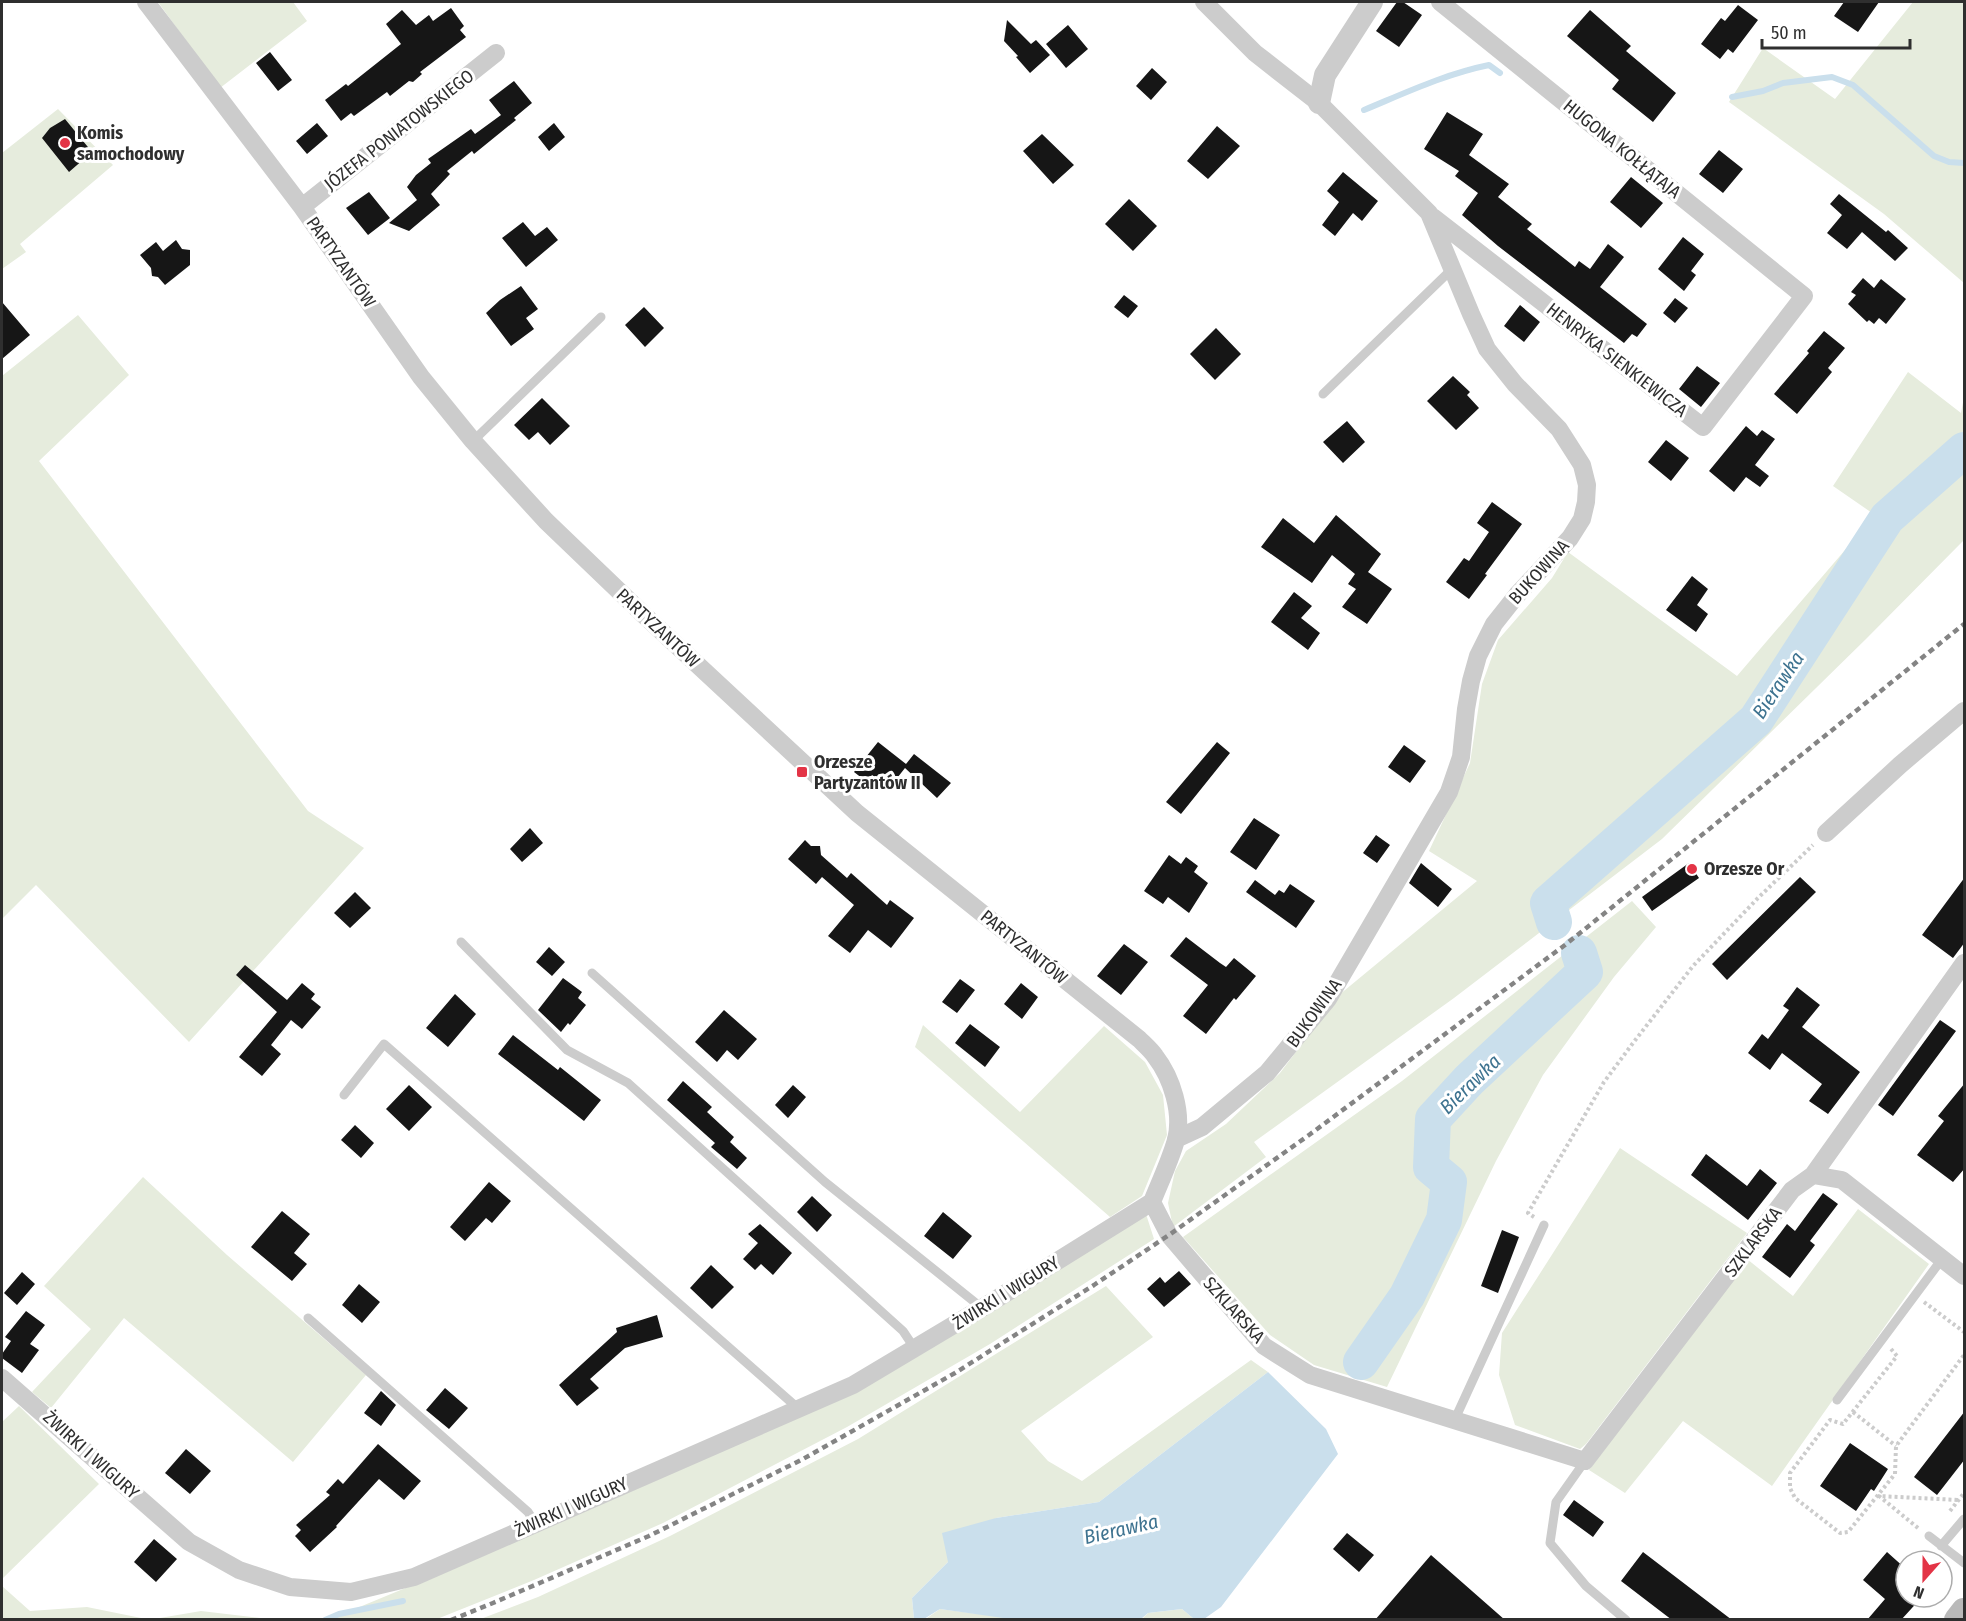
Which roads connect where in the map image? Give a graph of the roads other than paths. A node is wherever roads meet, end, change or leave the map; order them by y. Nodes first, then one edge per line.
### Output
1 (146, 2) edge
2 (1204, 2) edge
3 (1372, 2) edge
4 (1440, 2) edge
5 (496, 53) dead end
6 (1319, 103) junction
7 (302, 207) junction
8 (1429, 213) junction
9 (1452, 269) junction
10 (1804, 296) joint
11 (601, 317) dead end
12 (1323, 394) dead end
13 (473, 441) junction
14 (1965, 711) edge
15 (1826, 833) road end
16 (461, 942) dead end
17 (1965, 963) edge
18 (592, 973) dead end
19 (344, 1095) dead end
20 (1176, 1139) junction
21 (1813, 1174) junction
22 (1152, 1202) junction
23 (1544, 1225) road end
24 (1942, 1259) junction
25 (1965, 1276) edge
26 (982, 1308) junction
27 (308, 1318) dead end
28 (915, 1349) junction
29 (2, 1378) edge
30 (1837, 1400) dead end
31 (800, 1410) junction
32 (1455, 1419) junction
33 (1585, 1461) junction
34 (1965, 1519) edge
35 (535, 1523) junction
36 (1929, 1536) road end
37 (1941, 1546) junction
38 (1965, 1563) edge
39 (1965, 1611) edge
40 (1626, 1620) edge
41 (1957, 1620) edge

1 - 7 street, PARTYZANTÓW
2 - 6 street, BUKOWINA
3 - 6 street
4 - 10 street, HUGONA KOŁŁĄTAJA
5 - 7 street, JÓZEFA PONIATOWSKIEGO
6 - 8 street, BUKOWINA
7 - 13 street, PARTYZANTÓW
8 - 9 street, BUKOWINA
8 - 10 street, HENRYKA SIENKIEWICZA
9 - 12 lane
9 - 20 street, BUKOWINA
11 - 13 lane
13 - 20 street, PARTYZANTÓW
14 - 15 street
16 - 28 lane
17 - 21 street, SZKLARSKA
18 - 26 lane
19 - 31 lane
20 - 22 street, PARTYZANTÓW
21 - 24 street
21 - 33 street, SZKLARSKA
22 - 26 street, ŻWIRKI I WIGURY
22 - 32 street, SZKLARSKA
23 - 32 lane
24 - 25 street
24 - 30 lane
26 - 28 street, ŻWIRKI I WIGURY
27 - 35 lane
28 - 31 street, ŻWIRKI I WIGURY
29 - 35 street, ŻWIRKI I WIGURY
31 - 35 street, ŻWIRKI I WIGURY
32 - 33 street, SZKLARSKA
33 - 40 lane, SZKLARSKA
34 - 37 lane
36 - 37 lane
37 - 38 lane
39 - 41 main road

